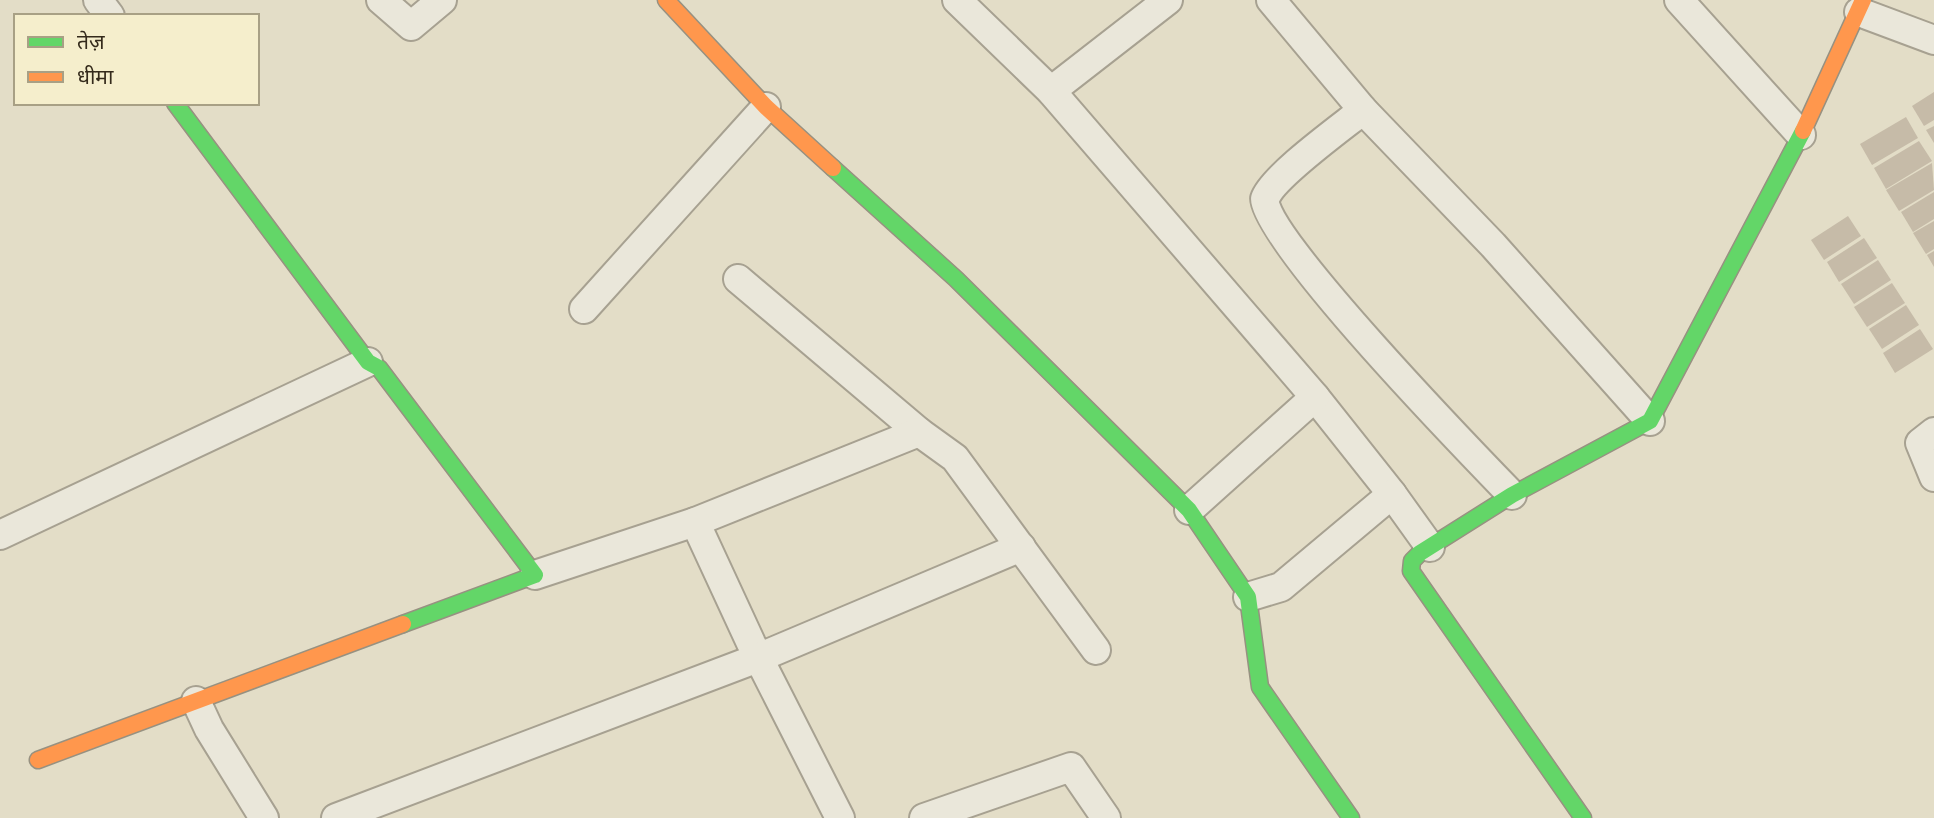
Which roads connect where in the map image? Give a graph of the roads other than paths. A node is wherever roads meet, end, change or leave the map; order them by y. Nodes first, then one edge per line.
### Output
1 (381, 0) edge
2 (442, 0) edge
3 (666, 0) edge
4 (957, 0) edge
5 (1168, 0) edge
6 (1271, 0) edge
7 (1679, 0) edge
8 (1861, 6) edge
9 (1934, 40) edge
10 (1051, 91) junction
11 (176, 105) edge
12 (766, 107) junction
13 (1363, 110) junction
14 (1801, 135) junction
15 (738, 279) dead end
16 (584, 309) dead end
17 (368, 362) junction
18 (1315, 397) junction
19 (1650, 421) junction
20 (919, 432) junction
21 (1934, 432) edge
22 (1934, 477) edge
23 (1392, 494) junction
24 (1512, 495) junction
25 (1189, 510) junction
26 (695, 522) junction
27 (0, 535) edge
28 (1021, 547) junction
29 (1430, 547) junction
30 (534, 575) junction
31 (1248, 597) junction
32 (1096, 650) dead end
33 (758, 658) junction
34 (196, 701) junction
35 (38, 760) dead end
36 (264, 818) edge
37 (336, 818) edge
38 (840, 818) edge
39 (924, 818) edge
40 (1105, 818) edge
41 (1351, 818) edge
42 (1583, 818) edge

1 - 2 street
3 - 12 street
4 - 10 street
5 - 10 street
6 - 13 street
7 - 14 street
8 - 9 street
8 - 14 street
10 - 18 street
11 - 17 street
12 - 16 street
12 - 25 street
13 - 19 street
13 - 24 street
14 - 19 street
15 - 20 street
17 - 27 street
17 - 30 street
18 - 23 street
18 - 25 street
19 - 24 street
20 - 26 street
20 - 28 street
21 - 22 street
23 - 29 street
23 - 31 street
24 - 29 street
25 - 31 street
26 - 30 street
26 - 33 street
28 - 32 street
28 - 33 street
29 - 42 street
30 - 34 street
31 - 41 street
33 - 37 street
33 - 38 street
34 - 35 street
34 - 36 street
39 - 40 street

